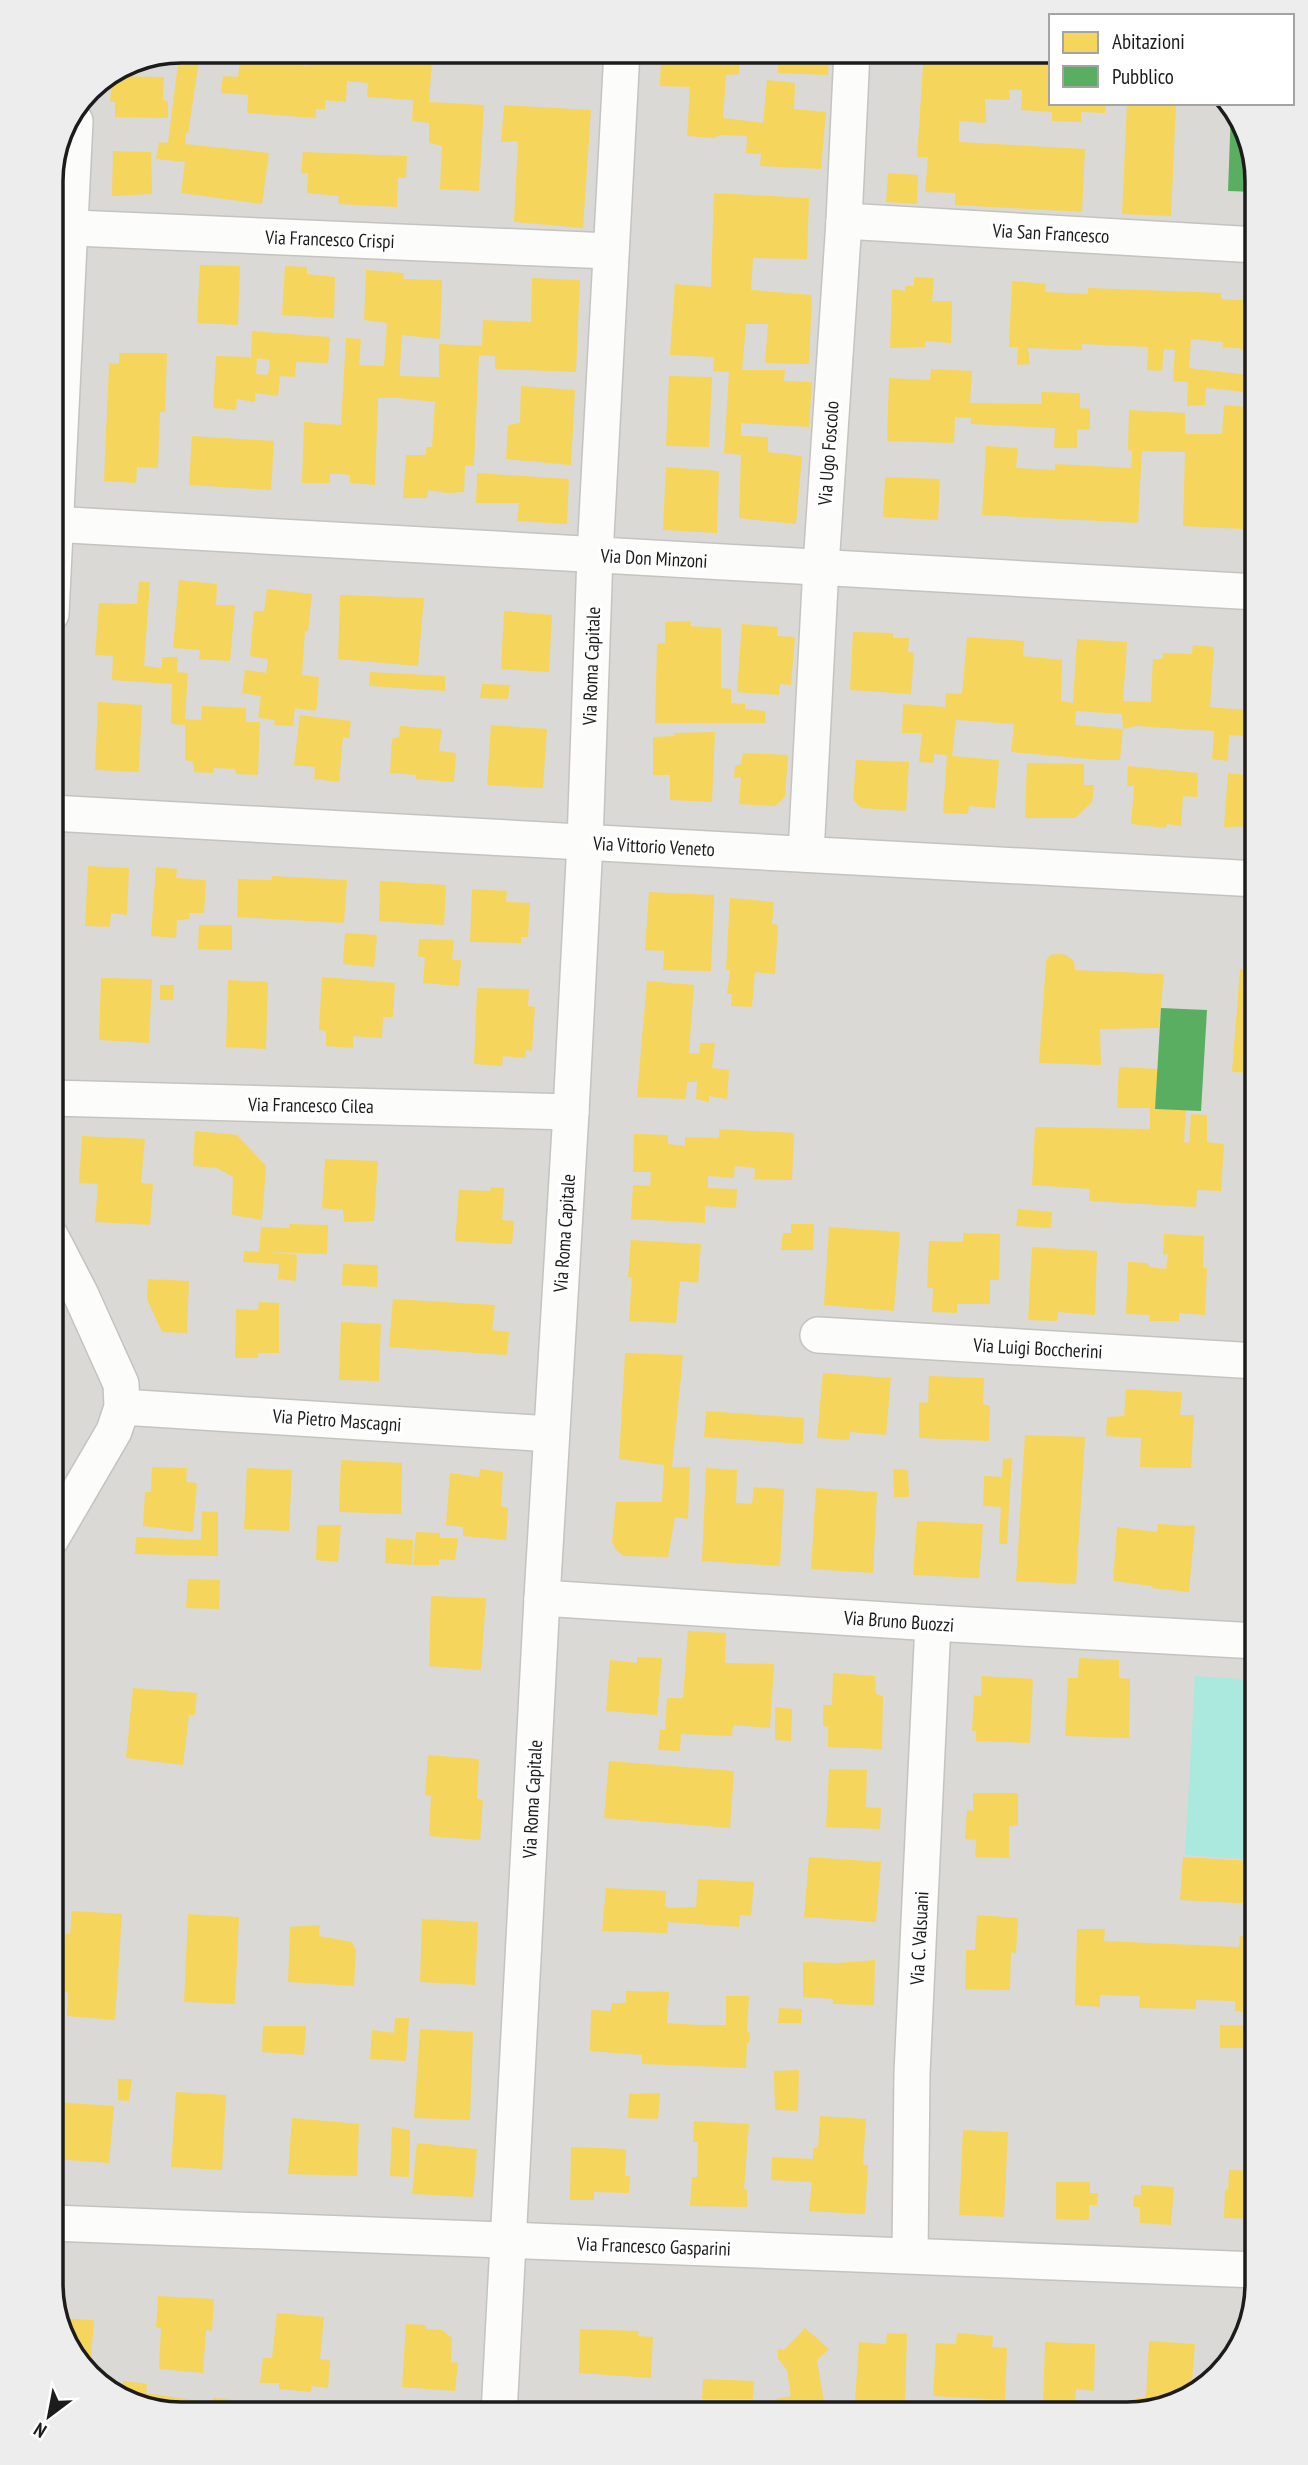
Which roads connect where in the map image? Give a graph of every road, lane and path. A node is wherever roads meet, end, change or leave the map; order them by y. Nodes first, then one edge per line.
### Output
1 (621, 63) edge
2 (851, 63) edge
3 (73, 134) edge
4 (63, 212) edge
5 (844, 221) junction
6 (63, 227) edge
7 (1245, 244) edge
8 (610, 251) junction
9 (63, 526) edge
10 (595, 555) junction
11 (821, 566) junction
12 (1245, 591) edge
13 (63, 814) edge
14 (585, 842) junction
15 (806, 854) junction
16 (1245, 878) edge
17 (63, 1098) edge
18 (572, 1112) junction
19 (63, 1260) edge
20 (818, 1335) dead end
21 (1245, 1360) edge
22 (122, 1407) junction
23 (551, 1434) junction
24 (63, 1518) edge
25 (542, 1598) junction
26 (933, 1623) junction
27 (1245, 1640) edge
28 (63, 2223) edge
29 (509, 2242) junction
30 (910, 2253) junction
31 (1245, 2269) edge
32 (500, 2402) edge

1 - 8 street, Via Roma Capitale
2 - 5 street, Via Ugo Foscolo
3 - 4 street
5 - 7 street, Via San Francesco
5 - 11 street, Via Ugo Foscolo
6 - 8 street, Via Francesco Crispi
8 - 10 street, Via Roma Capitale
9 - 10 street, Via Don Minzoni
10 - 11 street, Via Don Minzoni
10 - 14 street, Via Roma Capitale
11 - 12 street, Via Don Minzoni
11 - 15 street, Via Ugo Foscolo
13 - 14 street, Via Vittorio Veneto
14 - 15 street, Via Vittorio Veneto
14 - 18 street, Via Roma Capitale
15 - 16 street, Via Vittorio Veneto
17 - 18 street, Via Francesco Cilea
18 - 23 street, Via Roma Capitale
19 - 22 street
20 - 21 street, Via Luigi Boccherini
22 - 23 street, Via Pietro Mascagni
22 - 24 street
23 - 25 street, Via Roma Capitale
25 - 26 street, Via Bruno Buozzi
25 - 29 street, Via Roma Capitale
26 - 27 street, Via Bruno Buozzi
26 - 30 street, Via C. Valsuani
28 - 29 street, Via Francesco Gasparini
29 - 30 street, Via Francesco Gasparini
29 - 32 street, Via Roma Capitale
30 - 31 street, Via Francesco Gasparini

